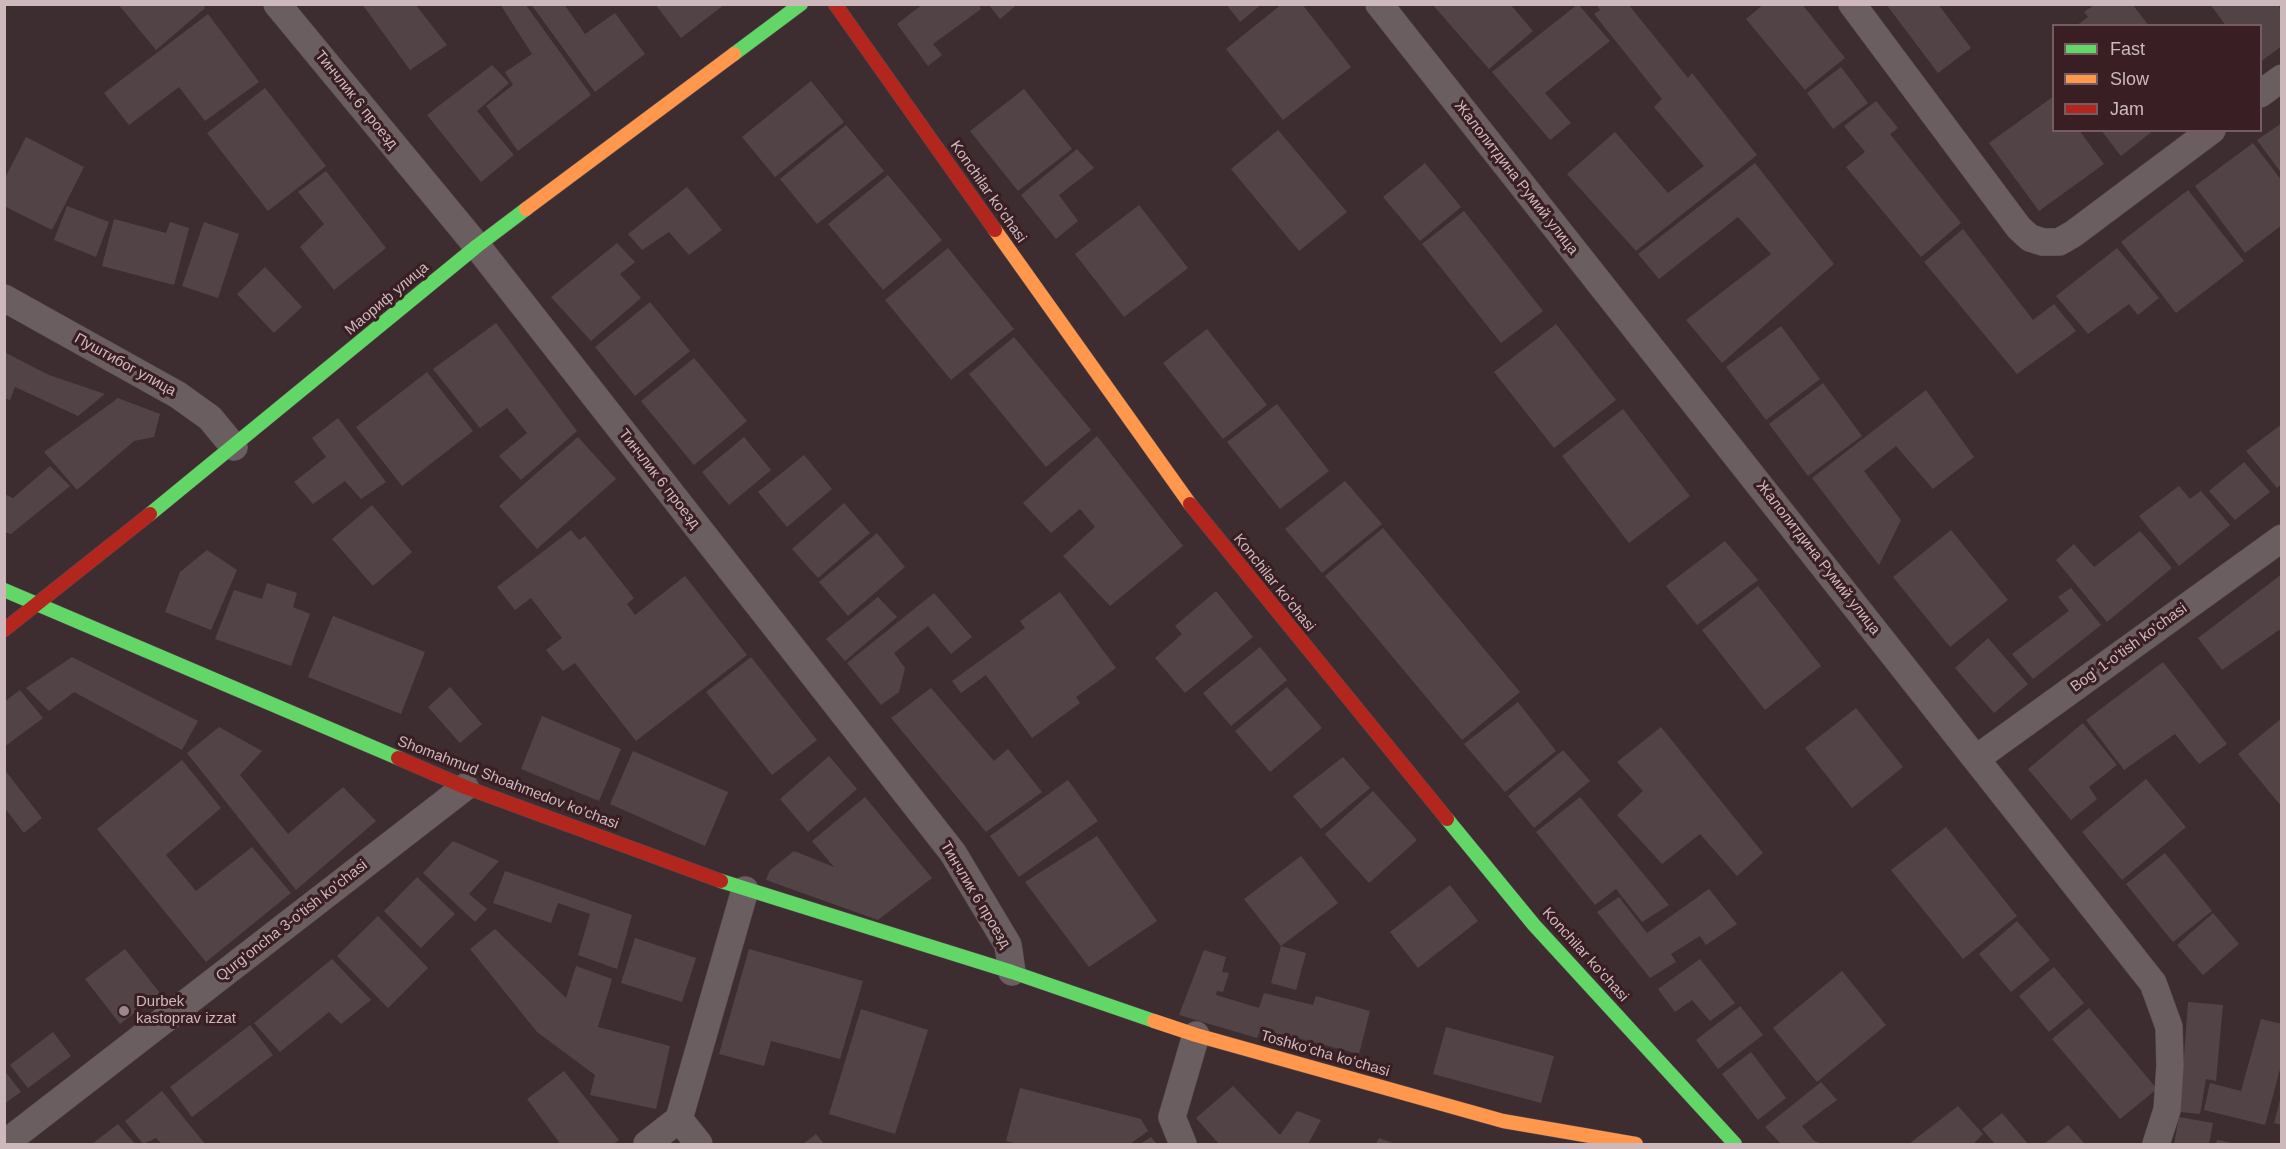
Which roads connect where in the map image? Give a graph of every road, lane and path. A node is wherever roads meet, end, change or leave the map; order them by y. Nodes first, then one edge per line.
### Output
1 (277, 4) edge
2 (801, 4) edge
3 (835, 4) edge
4 (1379, 4) edge
5 (1852, 4) edge
6 (2282, 78) edge
7 (2262, 93) edge
8 (2209, 132) edge
9 (477, 246) junction
10 (4, 298) edge
11 (234, 447) junction
12 (2282, 538) edge
13 (4, 590) edge
14 (38, 604) junction
15 (4, 630) edge
16 (1977, 758) junction
17 (465, 787) junction
18 (745, 890) junction
19 (1012, 972) junction
20 (1196, 1035) junction
21 (680, 1119) junction
22 (4, 1144) edge
23 (647, 1144) edge
24 (699, 1144) edge
25 (1183, 1144) edge
26 (1636, 1144) edge
27 (1735, 1144) edge
28 (2156, 1144) edge

1 - 9 street, Тинчлик 6 проезд
2 - 9 street, Маориф улица
3 - 27 street, Konchilar ko'chasi
4 - 16 street, Жалолитдина Румий улица
5 - 8 street
6 - 7 street
9 - 11 street, Маориф улица
9 - 19 street, Тинчлик 6 проезд
10 - 11 street, Пуштибог улица
11 - 14 street, Маориф улица
12 - 16 street, Bog' 1-o'tish ko'chasi
13 - 14 street, Shomahmud Shoahmedov ko'chasi
14 - 15 street, Маориф улица
14 - 17 street, Shomahmud Shoahmedov ko'chasi
16 - 28 street, Жалолитдина Румий улица
17 - 18 street, Shomahmud Shoahmedov ko'chasi
17 - 22 street, Qurg'oncha 3-o'tish ko'chasi
18 - 19 street, Shomahmud Shoahmedov ko'chasi
18 - 21 street
19 - 20 street, Toshkoʻcha koʻchasi
20 - 25 street
20 - 26 street, Toshkoʻcha koʻchasi
21 - 23 street
21 - 24 street

